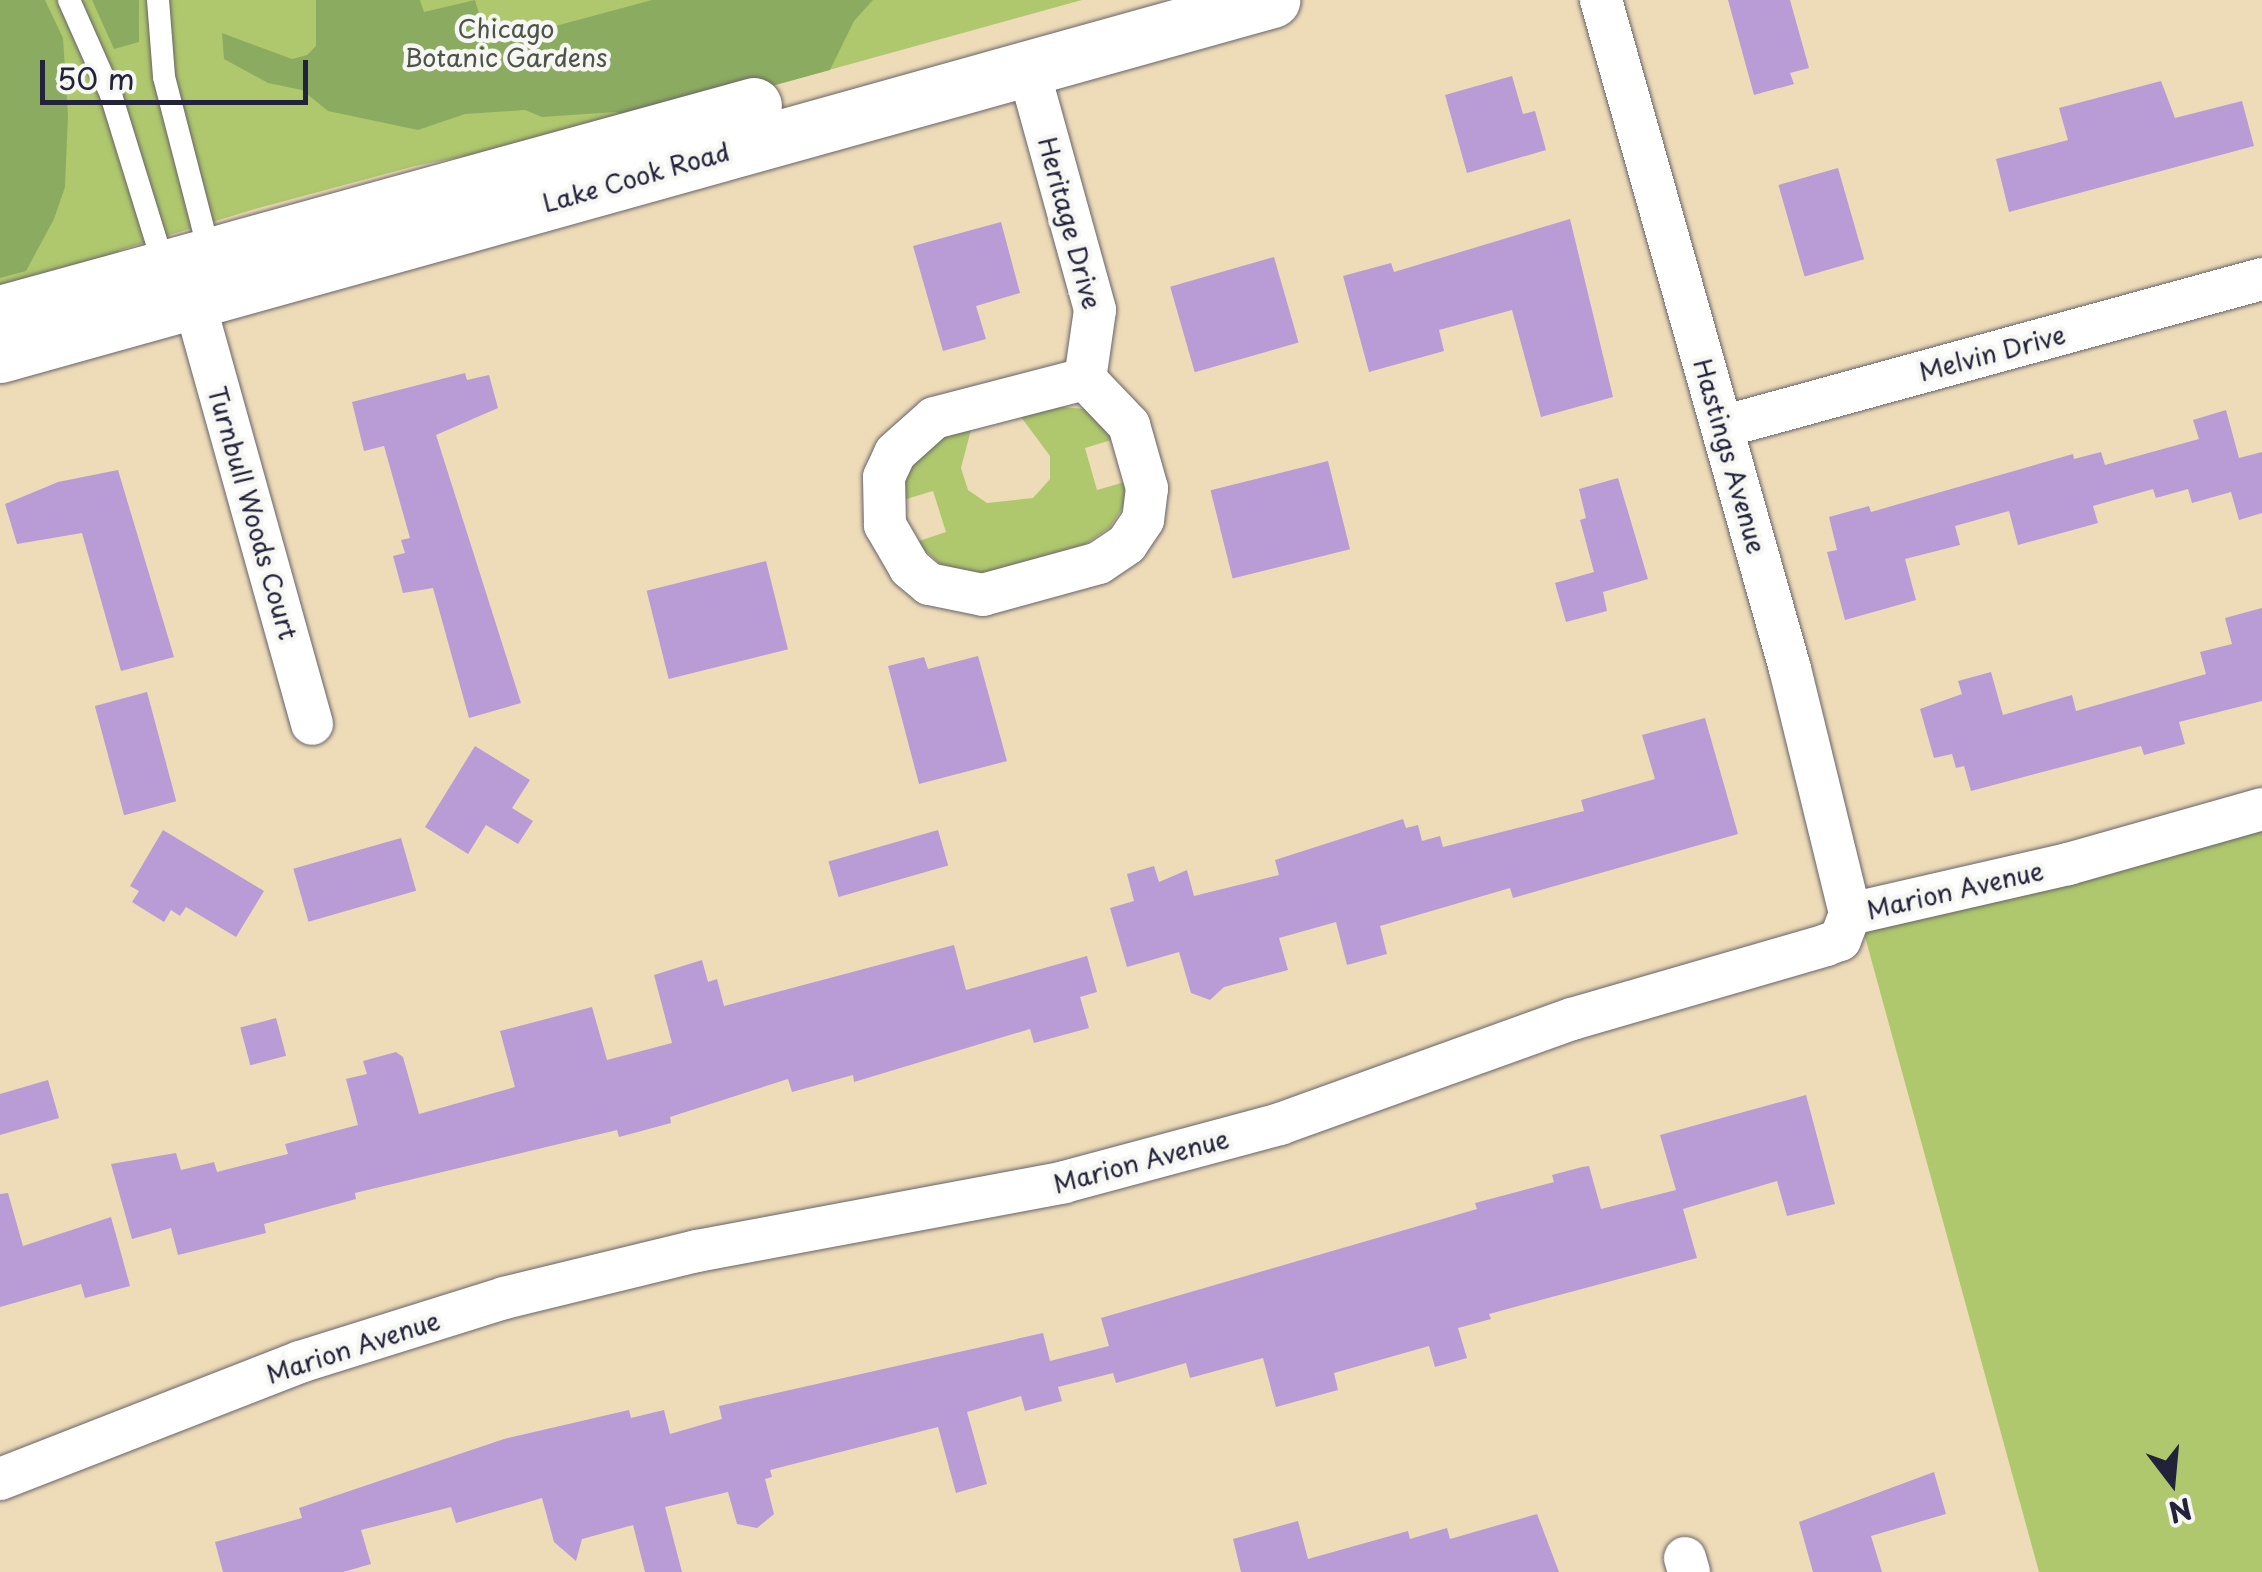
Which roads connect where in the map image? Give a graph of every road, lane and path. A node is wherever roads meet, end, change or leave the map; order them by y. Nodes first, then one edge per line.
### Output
1 (69, 0) edge
2 (158, 0) edge
3 (1133, 0) edge
4 (1272, 0) edge
5 (1602, 0) edge
6 (1028, 68) junction
7 (189, 275) junction
8 (2262, 279) edge
9 (0, 313) edge
10 (0, 355) edge
11 (1084, 379) junction
12 (1722, 427) junction
13 (312, 724) dead end
14 (2262, 809) edge
15 (1850, 914) junction
16 (0, 1479) edge

1 - 7 lane
2 - 7 lane
3 - 7 main road, Lake Cook Road
4 - 6 main road, Lake Cook Road
5 - 12 street, Hastings Avenue
6 - 7 main road, Lake Cook Road
6 - 11 street, Heritage Drive
7 - 9 main road, Lake Cook Road
7 - 10 main road, Lake Cook Road
7 - 13 street, Turnbull Woods Court
8 - 12 street, Melvin Drive
11 - 11 street
12 - 15 street, Hastings Avenue
14 - 15 street, Marion Avenue
15 - 16 street, Marion Avenue

